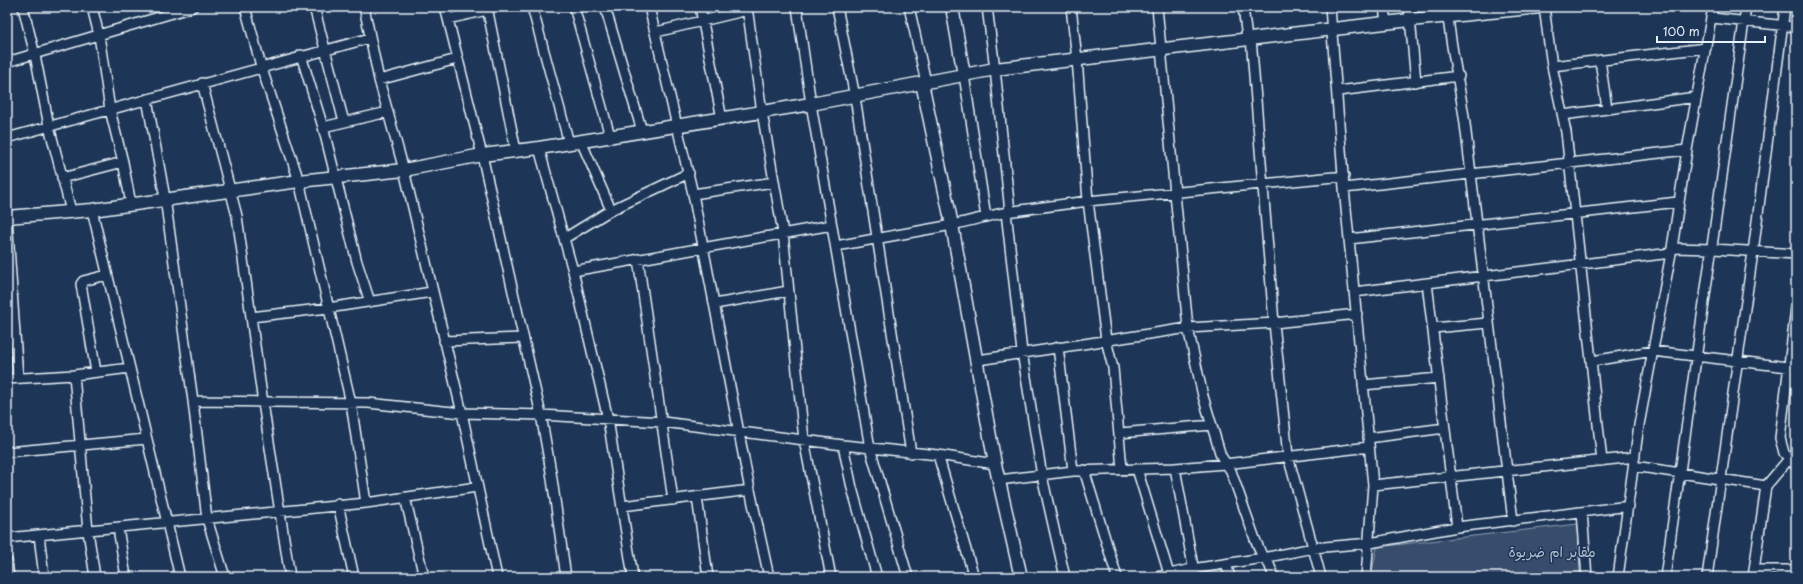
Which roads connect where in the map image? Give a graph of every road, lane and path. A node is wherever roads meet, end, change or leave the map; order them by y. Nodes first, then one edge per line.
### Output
1 (23, 7) edge
2 (92, 7) edge
3 (193, 7) edge
4 (245, 7) edge
5 (314, 7) edge
6 (364, 7) edge
7 (445, 7) edge
8 (532, 7) edge
9 (574, 7) edge
10 (605, 7) edge
11 (650, 7) edge
12 (700, 7) edge
13 (797, 7) edge
14 (837, 7) edge
15 (909, 7) edge
16 (952, 7) edge
17 (987, 7) edge
18 (1071, 7) edge
19 (1157, 7) edge
20 (1243, 7) edge
21 (1330, 7) edge
22 (1384, 7) edge
23 (1409, 7) edge
24 (1540, 7) edge
25 (1544, 7) edge
26 (1713, 7) edge
27 (1746, 7) edge
28 (1785, 7) edge
29 (487, 8) edge
30 (747, 9) edge
31 (1502, 9) edge
32 (1448, 12) edge
33 (1712, 18) junction
34 (448, 19) junction
35 (703, 20) junction
36 (1410, 20) junction
37 (1744, 21) junction
38 (1386, 23) junction
39 (1783, 25) junction
40 (1796, 27) edge
41 (1333, 29) junction
42 (656, 32) junction
43 (99, 35) junction
44 (370, 38) junction
45 (1249, 39) junction
46 (1706, 48) junction
47 (325, 49) junction
48 (1162, 50) junction
49 (35, 55) junction
50 (301, 56) junction
51 (458, 59) junction
52 (1077, 59) junction
53 (1600, 60) junction
54 (7, 62) edge
55 (261, 66) junction
56 (1552, 66) junction
57 (995, 69) junction
58 (964, 75) junction
59 (1459, 76) junction
60 (379, 80) junction
61 (1416, 82) junction
62 (202, 83) junction
63 (924, 83) junction
64 (1338, 91) junction
65 (855, 97) junction
66 (1696, 97) junction
67 (147, 99) junction
68 (811, 104) junction
69 (1607, 109) junction
70 (110, 110) junction
71 (388, 112) junction
72 (762, 112) junction
73 (1563, 115) junction
74 (722, 119) junction
75 (344, 122) junction
76 (49, 126) junction
77 (679, 126) junction
78 (323, 127) junction
79 (642, 131) junction
80 (610, 136) junction
81 (7, 138) edge
82 (575, 142) junction
83 (539, 148) junction
84 (516, 150) junction
85 (1686, 150) junction
86 (482, 155) junction
87 (123, 162) junction
88 (1570, 163) junction
89 (404, 170) junction
90 (689, 173) junction
91 (1471, 175) junction
92 (1344, 176) junction
93 (337, 177) junction
94 (62, 178) junction
95 (299, 181) junction
96 (774, 182) junction
97 (1263, 184) junction
98 (1344, 188) junction
99 (232, 190) junction
100 (1175, 192) junction
101 (694, 194) junction
102 (165, 198) junction
103 (1088, 201) junction
104 (1678, 202) junction
105 (131, 204) junction
106 (92, 210) junction
107 (611, 210) junction
108 (71, 211) junction
109 (1008, 212) junction
110 (1575, 215) junction
111 (986, 217) junction
112 (7, 218) edge
113 (832, 225) junction
114 (952, 225) junction
115 (1476, 225) junction
116 (783, 233) junction
117 (565, 238) junction
118 (1349, 239) junction
119 (879, 240) junction
120 (836, 246) junction
121 (704, 248) junction
122 (1713, 248) junction
123 (1672, 251) junction
124 (1753, 252) junction
125 (1796, 254) edge
126 (638, 259) junction
127 (1580, 264) junction
128 (573, 271) junction
129 (107, 275) junction
130 (1483, 276) junction
131 (1427, 283) junction
132 (788, 291) junction
133 (432, 292) junction
134 (1354, 292) junction
135 (370, 302) junction
136 (714, 304) junction
137 (328, 308) junction
138 (1796, 308) edge
139 (1357, 314) junction
140 (251, 317) junction
141 (1274, 323) junction
142 (1488, 323) junction
143 (1188, 328) junction
144 (1433, 328) junction
145 (522, 338) junction
146 (1106, 340) junction
147 (444, 341) junction
148 (1058, 347) junction
149 (1653, 351) junction
150 (1022, 352) junction
151 (1696, 357) junction
152 (978, 360) junction
153 (1592, 361) junction
154 (1737, 362) junction
155 (1788, 367) junction
156 (130, 368) junction
157 (96, 372) junction
158 (74, 375) junction
159 (18, 378) junction
160 (1439, 378) junction
161 (7, 379) edge
162 (1796, 383) edge
163 (1363, 385) junction
164 (193, 401) junction
165 (263, 402) junction
166 (351, 403) junction
167 (462, 413) junction
168 (540, 415) junction
169 (608, 419) junction
170 (663, 422) junction
171 (1212, 425) junction
172 (1445, 428) junction
173 (739, 432) junction
174 (1120, 432) junction
175 (146, 439) junction
176 (804, 440) junction
177 (1369, 443) junction
178 (843, 445) junction
179 (80, 446) junction
180 (870, 448) junction
181 (7, 452) edge
182 (911, 453) junction
183 (938, 455) junction
184 (1288, 456) junction
185 (1788, 460) junction
186 (1602, 461) junction
187 (1635, 462) junction
188 (995, 464) junction
189 (1225, 464) junction
190 (1796, 466) edge
191 (1175, 468) junction
192 (1122, 469) junction
193 (1137, 469) junction
194 (1084, 470) junction
195 (1506, 470) junction
196 (1073, 471) junction
197 (1679, 473) junction
198 (1042, 476) junction
199 (1451, 476) junction
200 (1721, 479) junction
201 (999, 480) junction
202 (1373, 485) junction
203 (1766, 486) junction
204 (477, 487) junction
205 (750, 490) junction
206 (405, 497) junction
207 (697, 497) junction
208 (673, 500) junction
209 (366, 502) junction
210 (338, 504) junction
211 (622, 506) junction
212 (1629, 506) junction
213 (279, 511) junction
214 (1582, 512) junction
215 (207, 519) junction
216 (1513, 521) junction
217 (166, 523) junction
218 (1457, 527) junction
219 (118, 528) junction
220 (88, 531) junction
221 (39, 535) junction
222 (7, 538) edge
223 (1370, 543) junction
224 (1313, 548) junction
225 (1263, 558) junction
226 (7, 562) edge
227 (1226, 564) junction
228 (1794, 572) edge
229 (1194, 573) edge
230 (1753, 573) edge
231 (1170, 574) junction
232 (9, 577) edge
233 (44, 577) edge
234 (95, 577) edge
235 (126, 577) edge
236 (180, 577) edge
237 (225, 577) edge
238 (290, 577) edge
239 (354, 577) edge
240 (424, 577) edge
241 (497, 577) edge
242 (566, 577) edge
243 (633, 577) edge
244 (708, 577) edge
245 (769, 577) edge
246 (831, 577) edge
247 (877, 577) edge
248 (908, 577) edge
249 (974, 577) edge
250 (1021, 577) edge
251 (1065, 577) edge
252 (1117, 577) edge
253 (1156, 577) edge
254 (1230, 577) edge
255 (1274, 577) edge
256 (1321, 577) edge
257 (1366, 577) edge
258 (1587, 577) edge
259 (1618, 577) edge
260 (1665, 577) edge
261 (1707, 577) edge

1 - 49 street
2 - 43 street
3 - 43 street
4 - 55 street
5 - 47 street
6 - 44 street
7 - 34 street
8 - 82 street
9 - 80 street
10 - 79 street
11 - 42 street
12 - 35 street
13 - 68 street
14 - 65 street
15 - 63 street
16 - 58 street
17 - 57 street
18 - 52 street
19 - 48 street
20 - 45 street
21 - 41 street
22 - 38 street
23 - 36 street
24 - 31 street
25 - 56 street
26 - 33 street
27 - 37 street
28 - 39 street
29 - 34 street
29 - 84 street
30 - 35 street
30 - 72 street
31 - 32 street
32 - 36 street
32 - 59 street
33 - 37 street
33 - 46 street
34 - 51 street
35 - 42 street
35 - 74 street
36 - 38 street
36 - 61 street
37 - 39 street
37 - 122 street
38 - 41 street
39 - 40 street
39 - 124 street
41 - 45 street
41 - 64 street
42 - 77 street
43 - 49 street
43 - 70 street
44 - 47 street
44 - 60 street
45 - 48 street
45 - 97 street
46 - 53 street
46 - 66 street
47 - 50 street
47 - 75 street
48 - 52 street
48 - 100 street
49 - 54 street
49 - 76 street
50 - 55 street
50 - 78 street
51 - 60 street
51 - 86 street
52 - 57 street
52 - 103 street
53 - 56 street
53 - 69 street
55 - 62 street
55 - 95 street
56 - 73 street
57 - 58 street
57 - 109 street
58 - 63 street
58 - 111 street
59 - 61 street
59 - 91 street
60 - 71 street
61 - 64 street
62 - 67 street
62 - 99 street
63 - 65 street
63 - 114 street
64 - 92 street
65 - 68 street
65 - 119 street
66 - 69 street
66 - 85 street
67 - 70 street
67 - 102 street
68 - 72 street
68 - 113 street
69 - 73 street
70 - 76 street
70 - 87 street
71 - 75 street
71 - 89 street
72 - 74 street
72 - 96 street
73 - 88 street
74 - 77 street
75 - 78 street
76 - 81 street
76 - 94 street
77 - 79 street
77 - 90 street
78 - 93 street
79 - 80 street
80 - 82 street
82 - 83 street
82 - 107 street
83 - 84 street
83 - 117 street
84 - 86 street
85 - 88 street
85 - 104 street
86 - 89 street
86 - 145 street
87 - 94 street
87 - 105 street
88 - 91 street
88 - 110 street
89 - 93 street
89 - 133 street
90 - 101 street
90 - 107 street
91 - 98 street
91 - 115 street
92 - 97 street
92 - 98 street
93 - 95 street
93 - 135 street
94 - 108 street
95 - 99 street
95 - 137 street
96 - 101 street
96 - 116 street
97 - 100 street
97 - 141 street
98 - 118 street
99 - 102 street
99 - 140 street
100 - 103 street
100 - 143 street
101 - 121 street
102 - 105 street
102 - 164 street
103 - 109 street
103 - 146 street
104 - 110 street
104 - 123 street
105 - 106 street
106 - 108 street
106 - 129 street
107 - 117 street
108 - 112 street
109 - 111 street
109 - 150 street
110 - 115 street
110 - 127 street
111 - 114 street
112 - 159 street
113 - 116 street
113 - 120 street
114 - 119 street
114 - 152 street
115 - 118 street
115 - 130 street
116 - 121 street
116 - 132 street
117 - 128 street
118 - 134 street
119 - 120 street
119 - 182 street
120 - 180 street
121 - 126 street
121 - 136 street
122 - 123 street
122 - 124 street
122 - 151 street
123 - 127 street
123 - 149 street
124 - 125 street
124 - 154 street
126 - 128 street
126 - 170 street
127 - 130 street
127 - 153 street
128 - 169 street
129 - 156 street
129 - 157 street
130 - 131 street
130 - 142 street
131 - 134 street
131 - 144 street
132 - 136 street
132 - 176 street
133 - 135 street
133 - 147 street
134 - 139 street
135 - 137 street
136 - 173 street
137 - 140 street
137 - 166 street
138 - 155 street
139 - 141 street
139 - 163 street
140 - 165 street
141 - 143 street
141 - 184 street
142 - 144 street
142 - 195 street
143 - 146 street
143 - 171 street
144 - 160 street
145 - 147 street
145 - 168 street
146 - 148 street
146 - 174 street
147 - 167 street
148 - 150 street
148 - 196 street
149 - 151 street
149 - 153 street
149 - 187 street
150 - 152 street
150 - 198 street
151 - 154 street
151 - 197 street
152 - 188 street
153 - 186 street
154 - 155 street
154 - 200 street
155 - 162 street
155 - 185 street
156 - 157 street
156 - 175 street
157 - 158 street
158 - 159 street
158 - 179 street
159 - 161 street
160 - 163 street
160 - 172 street
163 - 177 street
164 - 165 street
164 - 215 street
165 - 166 street
165 - 213 street
166 - 167 street
166 - 209 street
167 - 168 street
167 - 204 street
168 - 169 street
168 - 242 street
169 - 170 street
169 - 211 street
170 - 173 street
170 - 208 street
171 - 174 street
171 - 189 street
172 - 177 street
172 - 199 street
173 - 176 street
173 - 205 street
174 - 192 street
175 - 179 street
175 - 217 street
176 - 178 street
176 - 246 street
177 - 184 street
177 - 202 street
178 - 180 street
178 - 247 street
179 - 181 street
179 - 220 street
180 - 182 street
180 - 248 street
182 - 183 street
183 - 188 street
183 - 249 street
184 - 189 street
184 - 224 street
185 - 190 street
185 - 203 street
186 - 187 street
186 - 195 street
187 - 197 street
187 - 212 street
188 - 201 street
189 - 191 street
189 - 225 street
191 - 193 street
191 - 229 street
192 - 193 street
192 - 194 street
193 - 231 street
194 - 196 street
194 - 252 street
195 - 199 street
195 - 216 street
196 - 198 street
197 - 200 street
197 - 260 street
198 - 201 street
198 - 251 street
199 - 202 street
199 - 218 street
200 - 203 street
200 - 261 street
201 - 250 street
202 - 223 street
203 - 230 street
204 - 206 street
204 - 241 street
205 - 207 street
205 - 245 street
206 - 209 street
206 - 240 street
207 - 208 street
207 - 244 street
208 - 211 street
209 - 210 street
210 - 213 street
210 - 239 street
211 - 243 street
212 - 214 street
212 - 259 street
213 - 215 street
213 - 238 street
214 - 216 street
214 - 258 street
215 - 217 street
215 - 237 street
216 - 218 street
217 - 219 street
217 - 236 street
218 - 223 street
219 - 220 street
219 - 235 street
220 - 221 street
220 - 234 street
221 - 222 street
221 - 233 street
223 - 224 street
223 - 257 street
224 - 225 street
224 - 256 street
225 - 227 street
225 - 255 street
226 - 232 street
227 - 229 street
227 - 254 street
228 - 230 street
229 - 231 street
231 - 253 street

